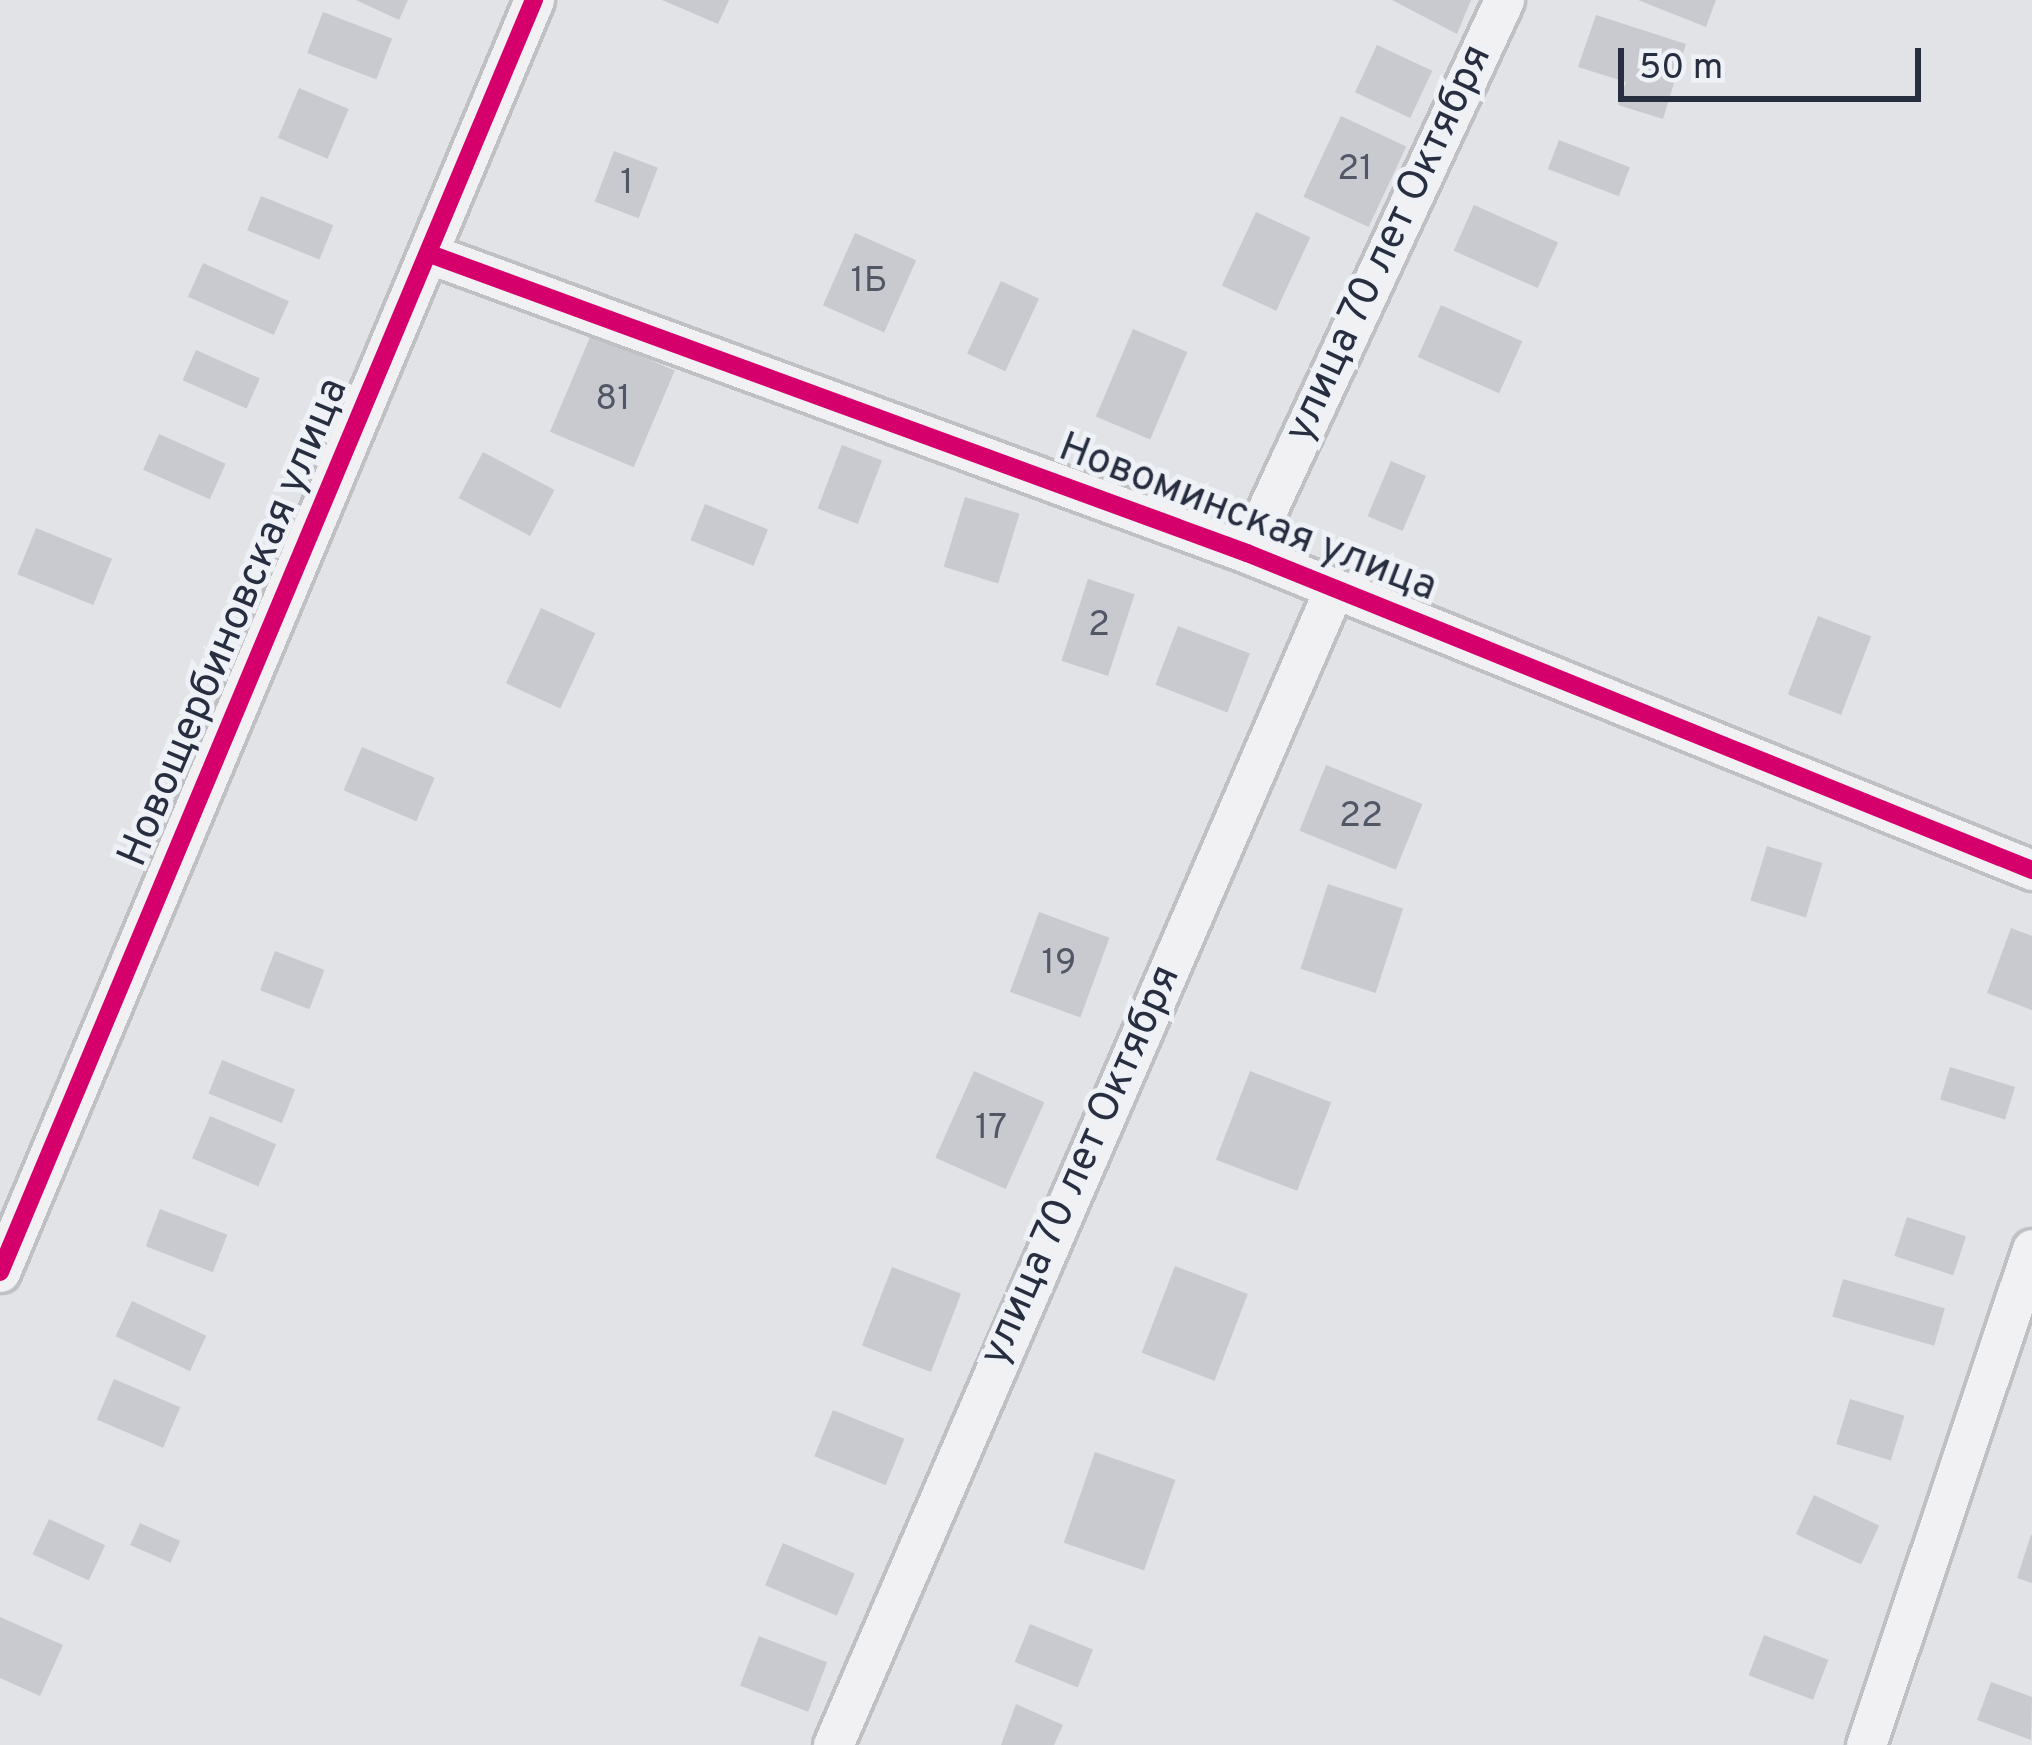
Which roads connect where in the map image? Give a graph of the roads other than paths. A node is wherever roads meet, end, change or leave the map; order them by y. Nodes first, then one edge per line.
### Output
1 (534, 0) edge
2 (1504, 0) edge
3 (430, 254) junction
4 (1246, 553) junction
5 (1334, 589) junction
6 (2032, 870) edge
7 (2032, 1249) edge
8 (0, 1272) edge
9 (833, 1745) edge
10 (1866, 1745) edge

1 - 3 street, Новощербиновская улица
2 - 4 street, улица 70 лет Октября
3 - 4 street, Новоминская улица
3 - 8 street, Новощербиновская улица
4 - 5 street, Новоминская улица
5 - 6 street, Новоминская улица
5 - 9 street, улица 70 лет Октября
7 - 10 street

